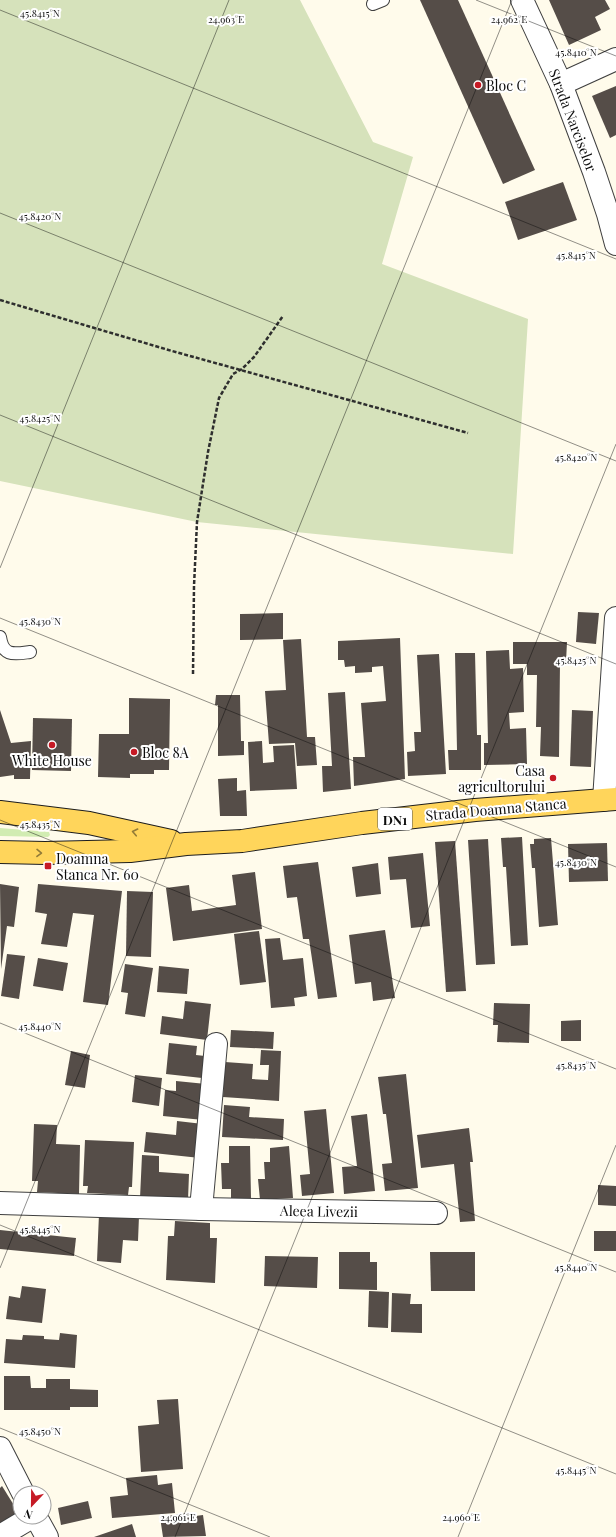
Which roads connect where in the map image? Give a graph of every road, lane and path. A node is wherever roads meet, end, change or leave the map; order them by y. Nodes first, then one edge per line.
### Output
1 (522, 0) edge
2 (616, 59) edge
3 (561, 84) junction
4 (616, 244) edge
5 (0, 300) edge
6 (283, 316) dead end
7 (242, 369) junction
8 (468, 433) dead end
9 (616, 618) edge
10 (0, 637) edge
11 (30, 652) dead end
12 (193, 674) dead end
13 (610, 800) edge
14 (0, 812) edge
15 (186, 844) junction
16 (0, 852) edge
17 (216, 1044) dead end
18 (0, 1203) edge
19 (201, 1209) junction
20 (436, 1213) dead end
21 (0, 1448) edge
22 (20, 1485) edge
23 (19, 1525) edge
24 (40, 1525) edge
25 (0, 1536) edge
26 (47, 1537) edge

1 - 3 street, Strada Narciselor
2 - 3 street
3 - 4 street, Strada Narciselor
5 - 7 path
6 - 7 path
7 - 8 path
7 - 12 path
9 - 13 street
10 - 11 lane
13 - 15 main road, Strada Doamna Stanca / DN1
15 -> 14 main road, Strada Doamna Stanca / DN1
16 -> 15 main road, Strada Doamna Stanca / DN1
17 - 19 street
18 - 19 street, Aleea Livezii
19 - 20 street, Aleea Livezii
21 - 22 street
23 - 25 street
24 - 26 street

